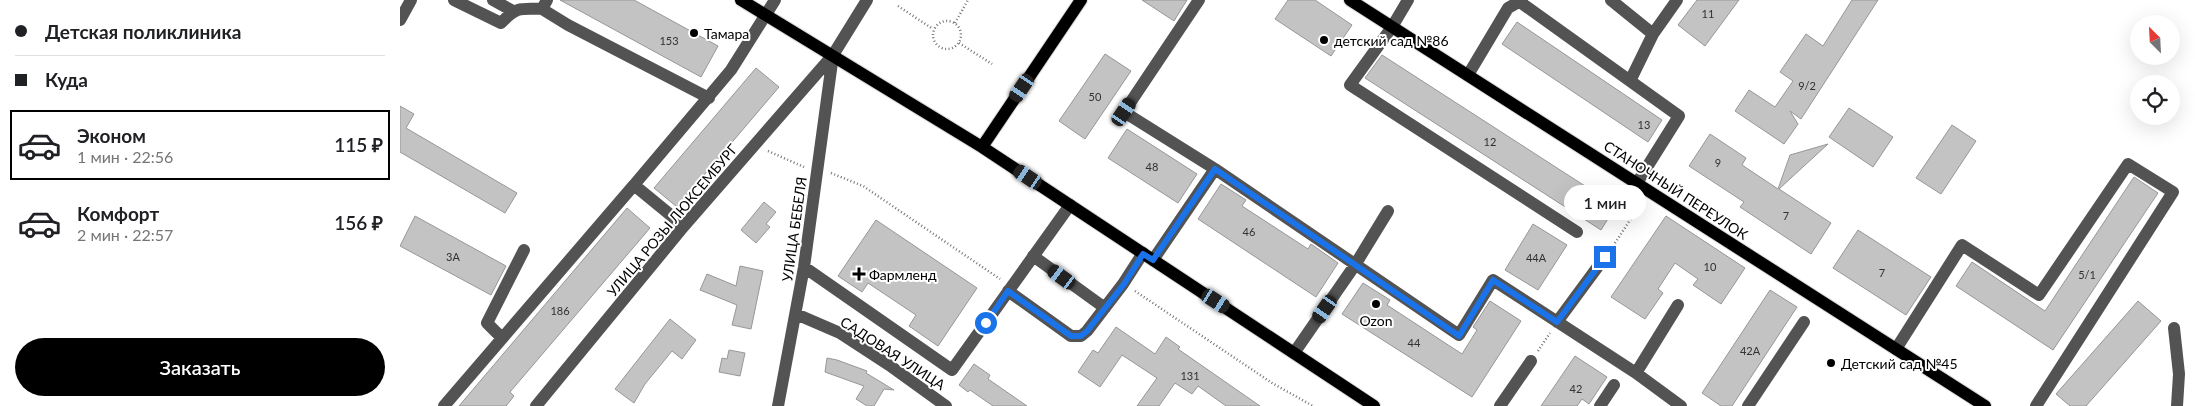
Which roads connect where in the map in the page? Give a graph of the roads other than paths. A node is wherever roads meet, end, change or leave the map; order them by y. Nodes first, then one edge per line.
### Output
1 (411, 0) edge
2 (454, 0) edge
3 (493, 0) edge
4 (741, 0) edge
5 (775, 0) edge
6 (867, 0) edge
7 (1081, 0) edge
8 (1199, 0) edge
9 (1350, 0) edge
10 (1408, 0) edge
11 (1611, 0) edge
12 (1677, 0) edge
13 (1521, 1) edge
14 (545, 4) edge
15 (513, 11) junction
16 (766, 15) junction
17 (400, 20) edge
18 (1392, 27) junction
19 (1652, 34) junction
20 (833, 55) junction
21 (1468, 75) junction
22 (1630, 81) junction
23 (709, 98) junction
24 (982, 147) junction
25 (1215, 169) junction
26 (1637, 183) junction
27 (634, 185) junction
28 (1070, 206) junction
29 (1388, 211) dead end
30 (684, 226) junction
31 (1577, 232) dead end
32 (524, 250) dead end
33 (1033, 256) junction
34 (1148, 257) junction
35 (1605, 257) road end
36 (1355, 265) junction
37 (804, 267) junction
38 (1008, 291) junction
39 (1678, 305) dead end
40 (1105, 308) junction
41 (796, 314) junction
42 (1557, 322) junction
43 (1804, 322) dead end
44 (2174, 328) dead end
45 (502, 338) junction
46 (1896, 349) junction
47 (1294, 353) junction
48 (1531, 361) road end
49 (1636, 372) junction
50 (1614, 385) dead end
51 (444, 406) edge
52 (536, 406) edge
53 (778, 406) edge
54 (946, 406) edge
55 (1374, 406) edge
56 (1500, 406) edge
57 (1600, 406) edge
58 (1681, 406) edge
59 (1748, 406) edge
60 (1984, 406) edge
61 (2036, 406) edge
62 (2177, 406) edge

1 - 17 street
2 - 15 street
3 - 15 street
4 - 16 main road
5 - 16 street
6 - 20 street, УЛИЦА РОЗЫ ЛЮКСЕМБУРГ
7 - 24 main road
8 - 25 street
9 - 18 main road, СТАНОЧНЫЙ ПЕРЕУЛОК
10 - 18 street
11 - 19 street
12 - 19 street
13 - 21 street
13 - 22 street
14 - 15 street
14 - 23 street
16 - 20 main road
16 - 23 street
18 - 21 main road, СТАНОЧНЫЙ ПЕРЕУЛОК
18 - 31 street
19 - 22 street
20 - 24 main road
20 - 30 street, УЛИЦА РОЗЫ ЛЮКСЕМБУРГ
20 - 37 street, УЛИЦА БЕБЕЛЯ
21 - 26 main road, СТАНОЧНЫЙ ПЕРЕУЛОК
22 - 26 street
23 - 27 street
24 - 28 main road
25 - 34 street
25 - 36 street
26 - 46 main road, СТАНОЧНЫЙ ПЕРЕУЛОК
27 - 30 street
27 - 45 street
28 - 33 street
28 - 34 main road
29 - 36 street
30 - 52 street, УЛИЦА РОЗЫ ЛЮКСЕМБУРГ
32 - 45 street
33 - 38 street
33 - 40 street
34 - 40 street
34 - 47 main road
35 - 42 street
36 - 42 street
36 - 47 street
37 - 38 street
37 - 41 street, УЛИЦА БЕБЕЛЯ
38 - 40 street
39 - 49 street
41 - 53 street, УЛИЦА БЕБЕЛЯ
41 - 54 street, САДОВАЯ УЛИЦА
42 - 49 street
43 - 59 street
44 - 62 street
45 - 51 street
46 - 60 main road, СТАНОЧНЫЙ ПЕРЕУЛОК
46 - 61 street
47 - 55 main road
48 - 56 street
49 - 58 street
50 - 57 street

